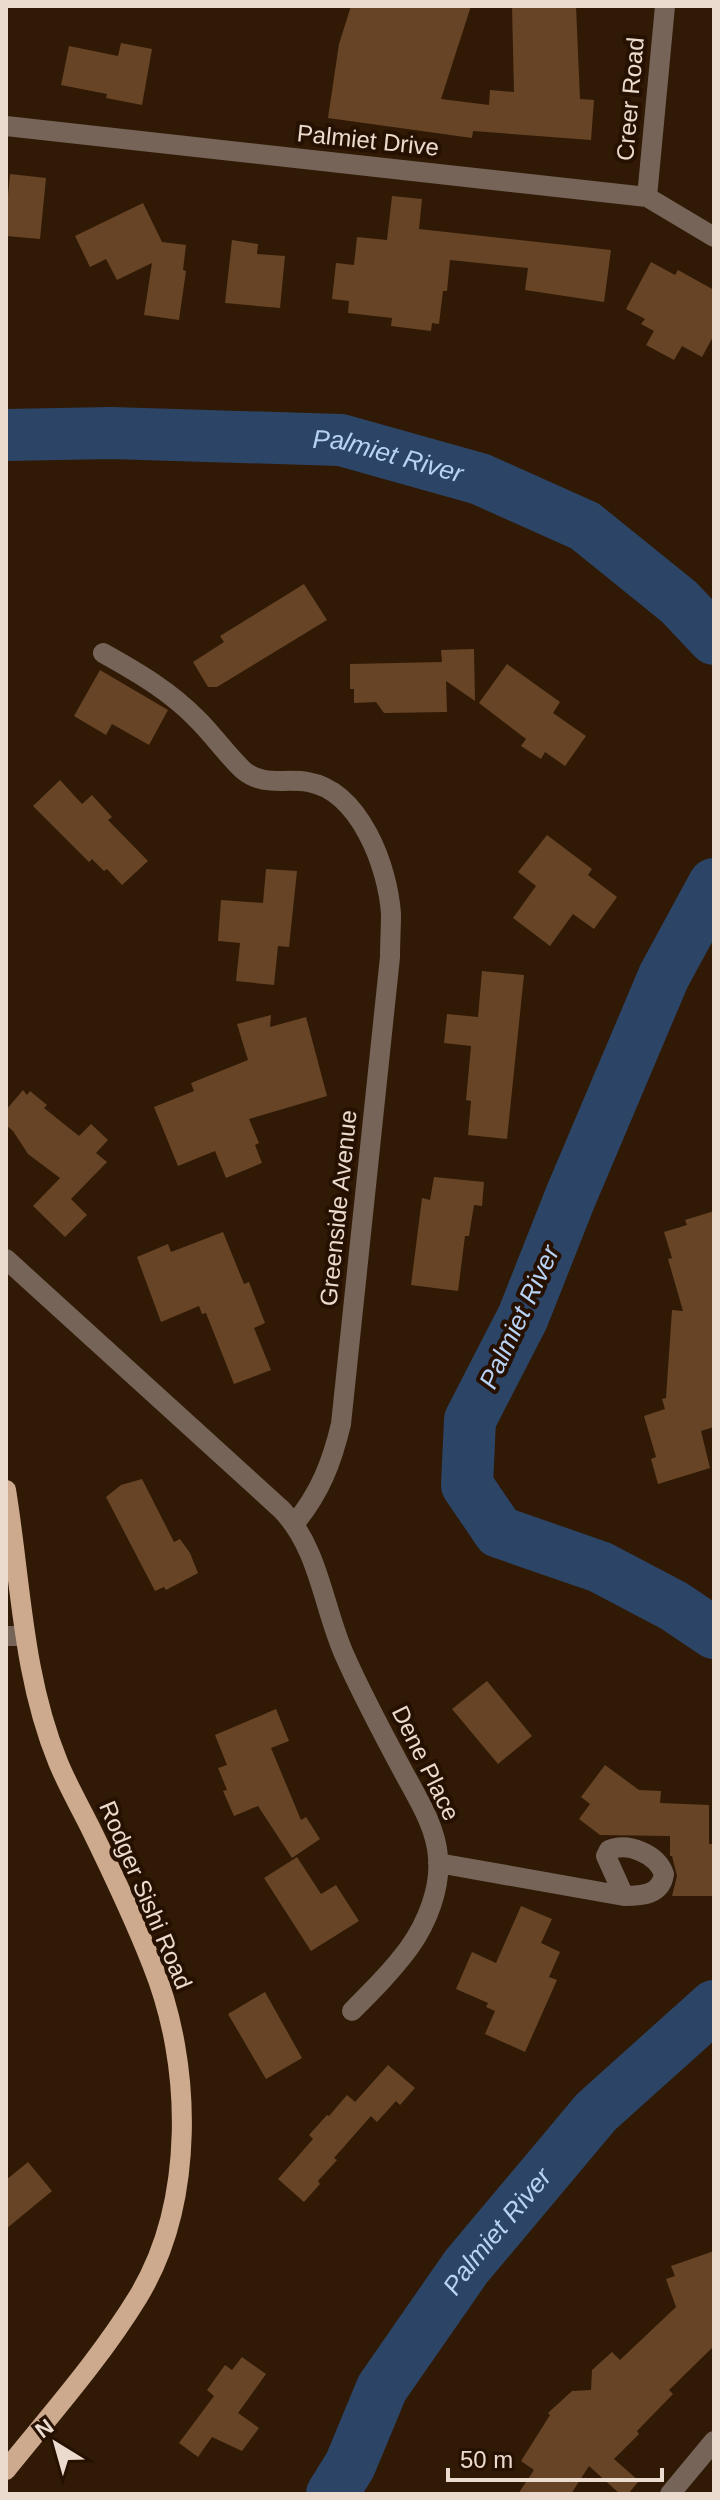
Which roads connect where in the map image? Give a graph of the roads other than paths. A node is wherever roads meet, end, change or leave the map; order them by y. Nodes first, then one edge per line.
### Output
1 (665, 6) edge
2 (6, 126) edge
3 (647, 197) junction
4 (714, 237) edge
5 (103, 653) dead end
6 (6, 1259) edge
7 (6, 1490) edge
8 (295, 1523) junction
9 (15, 1636) edge
10 (438, 1863) junction
11 (624, 1896) dead end
12 (352, 2011) dead end
13 (714, 2441) edge
14 (6, 2470) edge
15 (670, 2494) edge

1 - 3 street, Creer Road
2 - 3 street, Palmiet Drive
3 - 4 street, Palmiet Drive
5 - 8 street, Greenside Avenue
6 - 8 street
7 - 9 main road, Rodger Sishi Road
8 - 10 street, Dene Place
9 - 14 main road, Rodger Sishi Road
10 - 11 street
10 - 12 street, Dene Place
13 - 15 street

